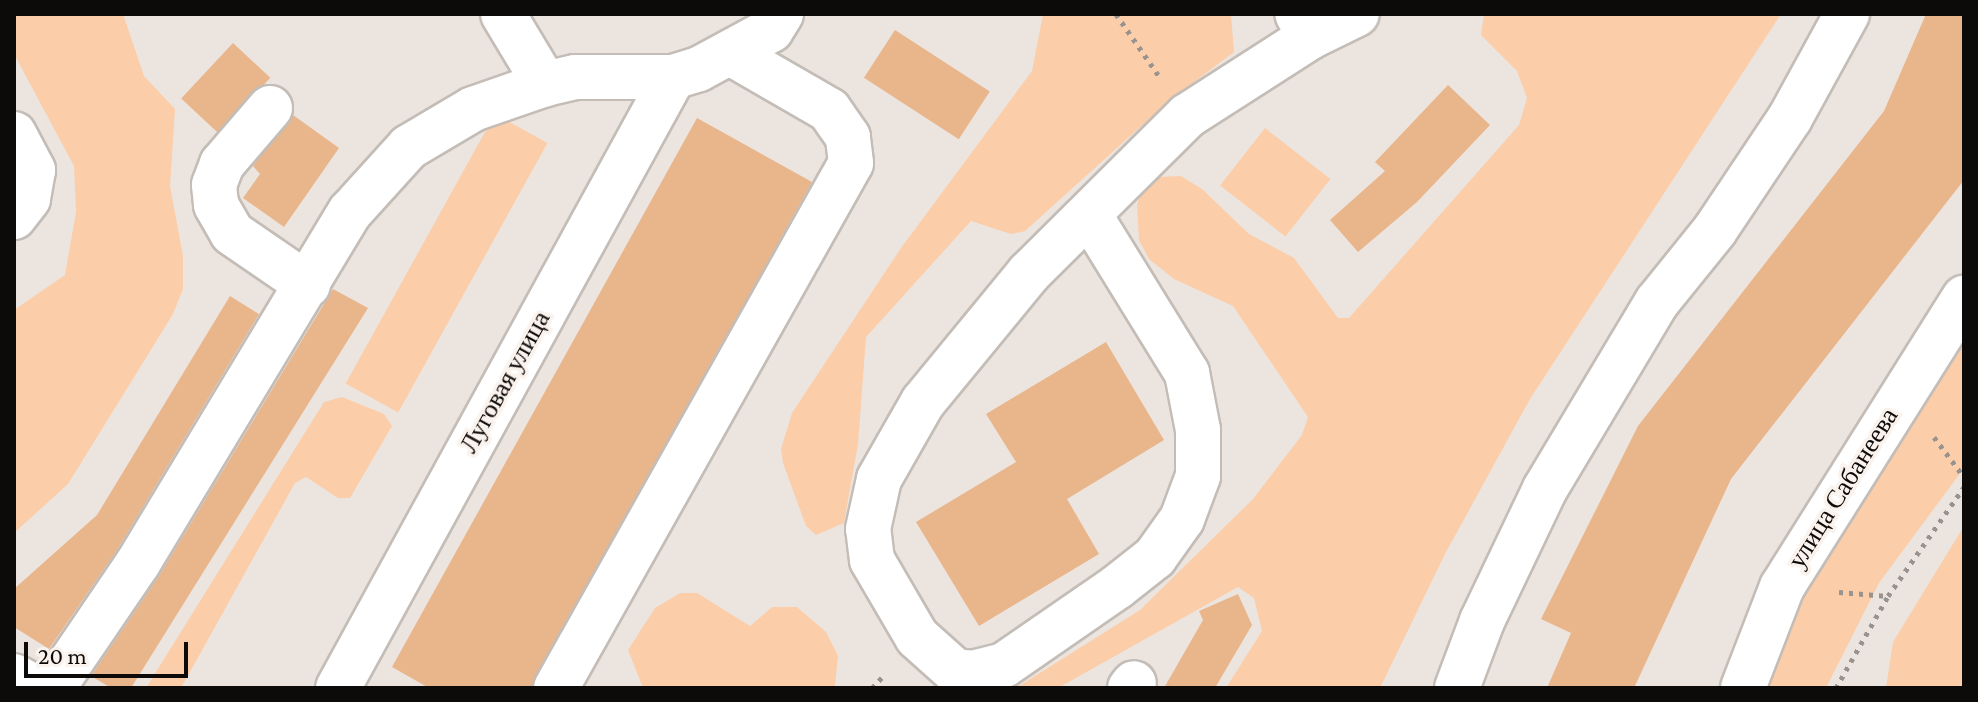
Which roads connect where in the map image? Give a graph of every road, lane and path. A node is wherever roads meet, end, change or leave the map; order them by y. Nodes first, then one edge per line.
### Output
1 (503, 14) edge
2 (781, 14) edge
3 (1116, 14) edge
4 (1357, 14) edge
5 (1847, 14) edge
6 (1303, 26) edge
7 (732, 54) junction
8 (673, 77) junction
9 (545, 84) junction
10 (270, 108) dead end
11 (1187, 116) junction
12 (14, 134) edge
13 (1090, 216) junction
14 (14, 217) edge
15 (308, 285) junction
16 (1964, 298) edge
17 (1964, 487) edge
18 (14, 676) edge
19 (351, 683) edge
20 (36, 688) edge
21 (53, 688) edge
22 (556, 688) edge
23 (1457, 688) edge
24 (1743, 688) edge
25 (1836, 688) edge

1 - 9 street
2 - 7 street
3 - 11 path
4 - 6 street
5 - 23 street
6 - 11 street
7 - 8 street
7 - 22 street
8 - 9 street
8 - 19 street, Луговая улица
9 - 15 street
10 - 15 street
11 - 13 street
12 - 14 street
13 - 13 street
15 - 21 street
16 - 24 street, улица Сабанеева
17 - 25 path
18 - 20 street

